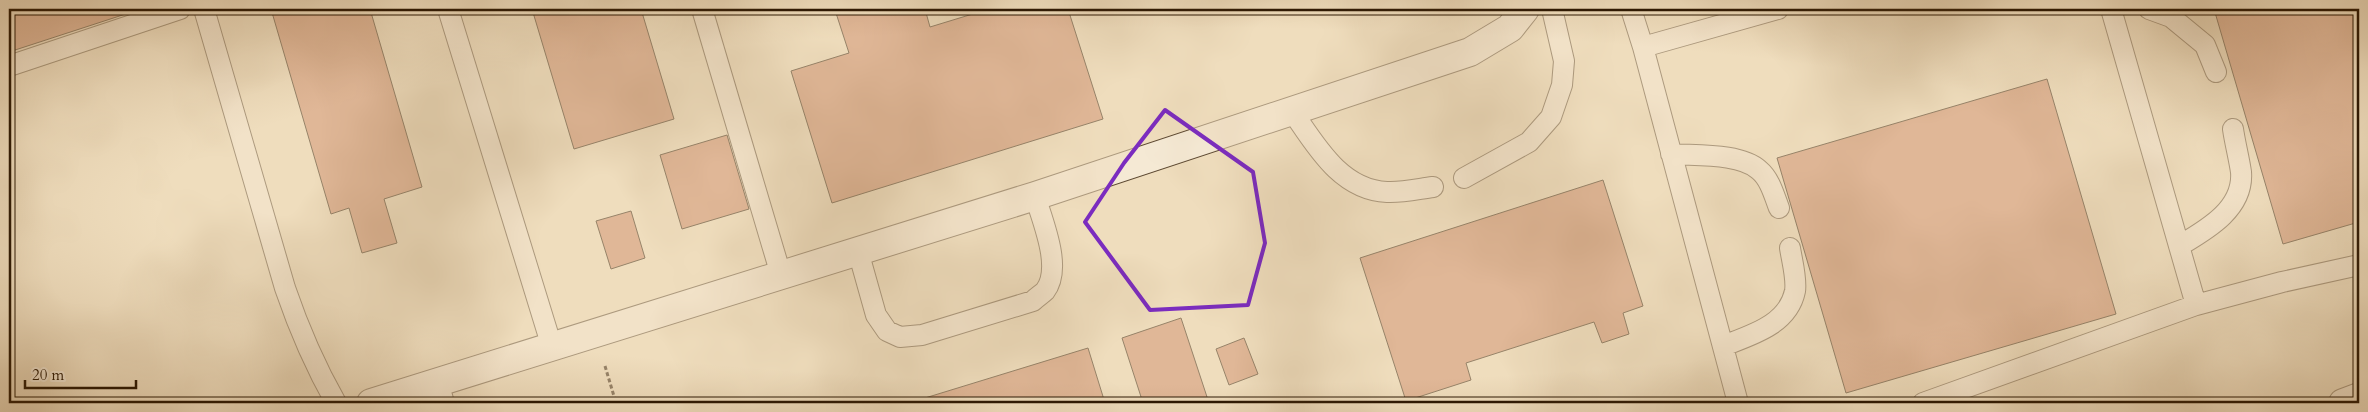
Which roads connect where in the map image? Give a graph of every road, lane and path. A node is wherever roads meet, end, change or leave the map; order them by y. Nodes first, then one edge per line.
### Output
1 (180, 9) edge
2 (204, 9) edge
3 (448, 9) edge
4 (702, 9) edge
5 (1525, 9) edge
6 (1552, 9) edge
7 (1631, 9) edge
8 (1778, 9) edge
9 (2111, 9) edge
10 (2149, 9) edge
11 (1643, 47) junction
12 (9, 66) edge
13 (2216, 72) dead end
14 (1292, 111) junction
15 (2233, 130) dead end
16 (1672, 154) junction
17 (1464, 178) dead end
18 (1433, 187) dead end
19 (1035, 196) junction
20 (1779, 208) dead end
21 (2179, 246) junction
22 (1790, 248) dead end
23 (858, 251) junction
24 (2359, 265) edge
25 (781, 275) junction
26 (2196, 305) junction
27 (595, 333) junction
28 (1723, 346) junction
29 (552, 347) junction
30 (441, 393) edge
31 (2359, 397) edge
32 (336, 403) edge
33 (371, 403) edge
34 (616, 403) edge
35 (1738, 403) edge
36 (1923, 403) edge
37 (2343, 403) edge

1 - 12 lane
2 - 32 lane
3 - 29 lane
4 - 25 lane
5 - 14 street
6 - 17 lane
7 - 11 lane
8 - 11 lane
9 - 21 lane
10 - 13 lane
11 - 16 lane
14 - 18 lane
14 - 19 street
15 - 21 lane
16 - 20 lane
16 - 28 lane
19 - 23 street
19 - 23 lane
21 - 26 lane
22 - 28 lane
23 - 25 street
24 - 26 lane
25 - 27 street
26 - 36 lane
27 - 29 street
27 - 34 path
28 - 35 lane
29 - 30 street
30 - 33 street
31 - 37 street

